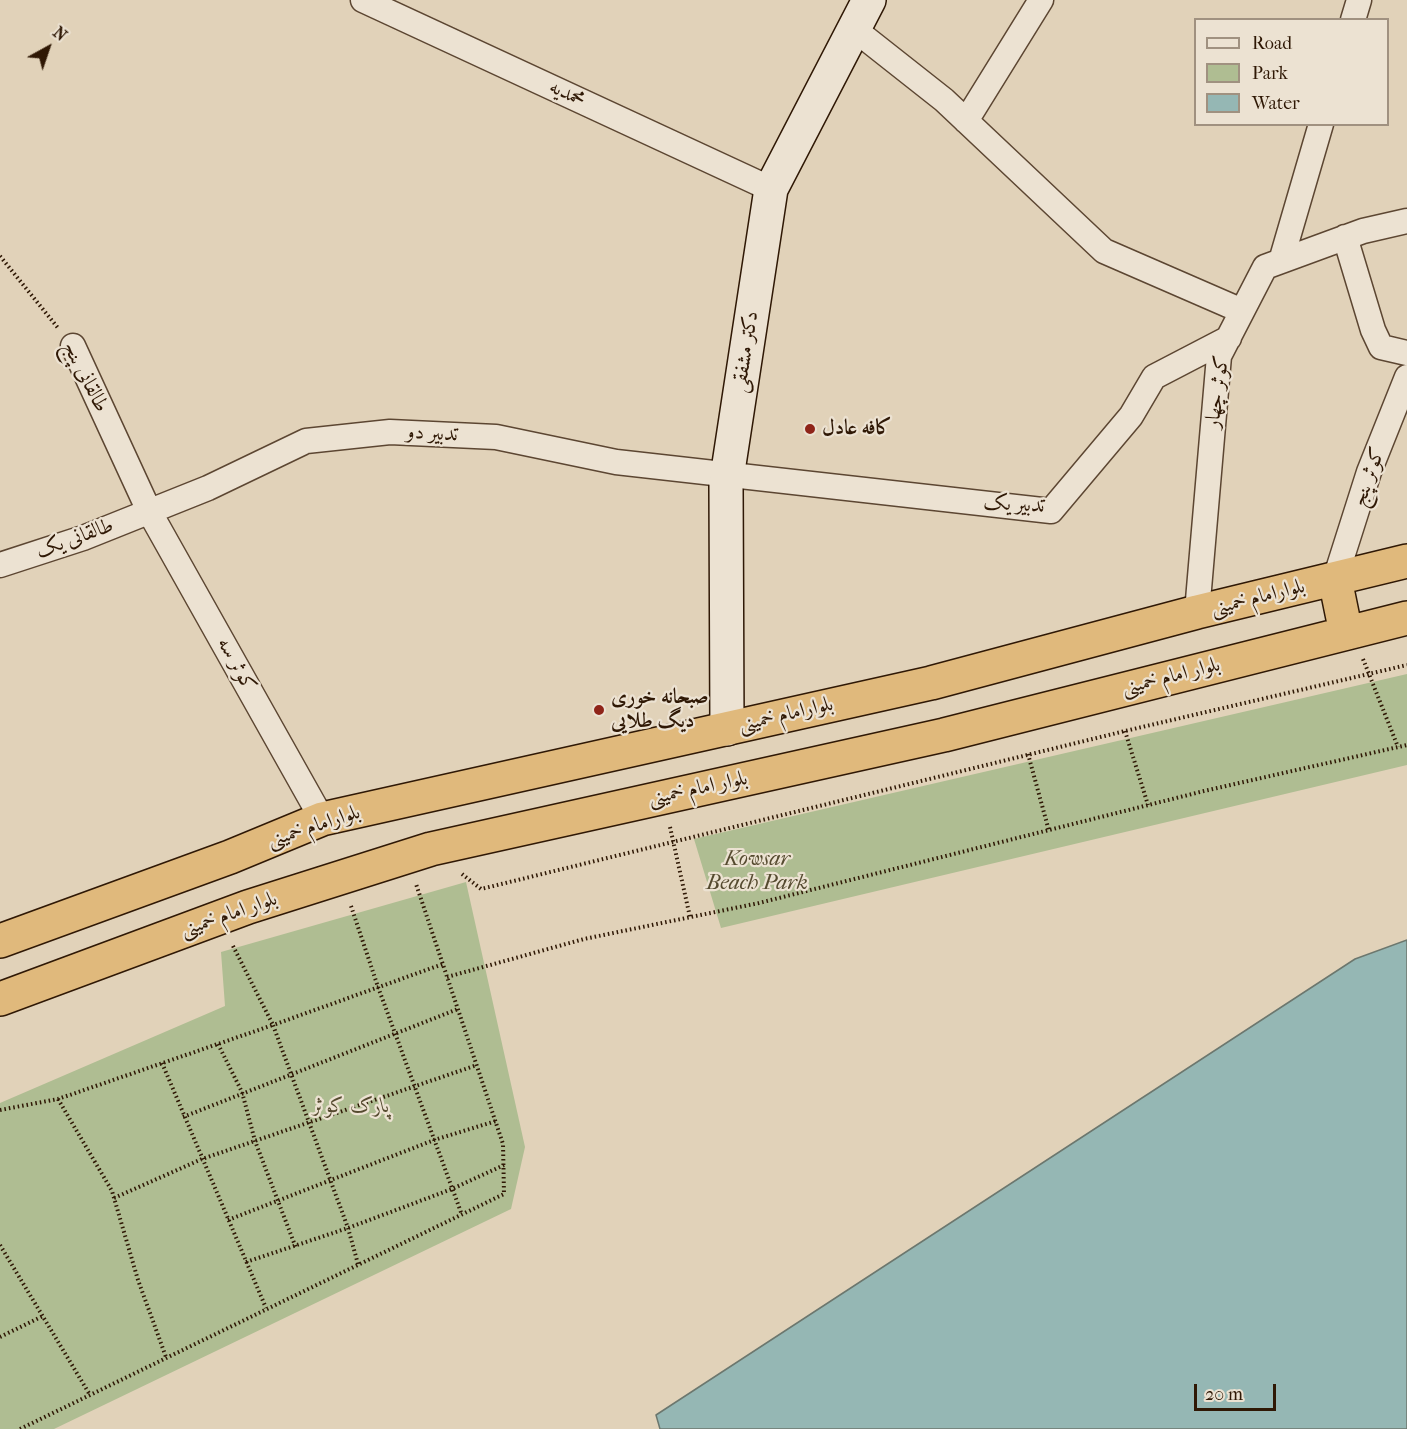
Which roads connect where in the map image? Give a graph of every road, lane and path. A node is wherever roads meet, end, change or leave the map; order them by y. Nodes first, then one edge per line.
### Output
1 (363, 0) edge
2 (869, 0) edge
3 (1041, 0) edge
4 (1359, 0) edge
5 (1354, 18) edge
6 (854, 29) junction
7 (966, 121) junction
8 (1321, 126) edge
9 (771, 189) junction
10 (1407, 221) edge
11 (1345, 237) junction
12 (0, 256) edge
13 (1281, 261) junction
14 (1242, 311) junction
15 (1229, 338) junction
16 (74, 346) joint
17 (1407, 353) edge
18 (1407, 377) edge
19 (727, 474) junction
20 (149, 511) junction
21 (1407, 561) edge
22 (0, 565) edge
23 (1335, 579) junction
24 (1197, 612) junction
25 (1407, 618) edge
26 (1350, 632) junction
27 (1407, 665) edge
28 (1368, 674) junction
29 (727, 729) junction
30 (1125, 731) junction
31 (1407, 745) edge
32 (1398, 747) junction
33 (1028, 754) junction
34 (662, 797) junction
35 (1148, 806) junction
36 (322, 819) junction
37 (1049, 831) junction
38 (674, 841) junction
39 (456, 868) dead end
40 (340, 877) junction
41 (425, 878) dead end
42 (690, 917) junction
43 (228, 935) dead end
44 (0, 941) edge
45 (443, 964) junction
46 (447, 977) junction
47 (378, 987) junction
48 (0, 999) edge
49 (458, 1009) junction
50 (273, 1025) junction
51 (395, 1033) junction
52 (218, 1044) junction
53 (162, 1063) junction
54 (477, 1065) junction
55 (292, 1073) junction
56 (414, 1086) junction
57 (242, 1092) junction
58 (58, 1099) junction
59 (0, 1110) edge
60 (183, 1117) junction
61 (496, 1121) junction
62 (310, 1123) junction
63 (434, 1140) junction
64 (255, 1141) junction
65 (201, 1159) junction
66 (504, 1165) junction
67 (330, 1180) junction
68 (452, 1188) junction
69 (114, 1198) junction
70 (278, 1202) junction
71 (462, 1215) junction
72 (228, 1220) junction
73 (348, 1228) junction
74 (0, 1245) edge
75 (296, 1248) junction
76 (246, 1263) junction
77 (358, 1264) junction
78 (266, 1308) junction
79 (43, 1316) junction
80 (0, 1336) edge
81 (166, 1357) junction
82 (90, 1395) junction
83 (20, 1429) edge

1 - 9 street, محمدیه
2 - 6 street, دکتر مشفقی
3 - 7 street
4 - 5 street
6 - 7 street
6 - 9 street, دکتر مشفقی
7 - 14 street
8 - 13 street
9 - 19 street, دکتر مشفقی
10 - 11 street, کوثر چهار
11 - 13 street, کوثر چهار
11 - 17 street
12 - 16 path, طالقانی پنج
13 - 14 street, کوثر چهار
14 - 15 street, کوثر چهار
15 - 19 street, تدبیر یک
15 - 24 street, کوثر چهار
16 - 20 street, طالقانی پنج
18 - 23 street, کوثر پنج
19 - 20 street, تدبیر دو
19 - 29 street, دکتر مشفقی
20 - 22 street, طالقانی یک
20 - 36 street, کوثر سه
21 - 23 highway, بلوارامام خمینی
23 - 24 highway, بلوارامام خمینی
23 - 26 highway
24 - 29 highway, بلوارامام خمینی
25 - 26 highway, بلوار امام خمینی
26 - 28 path
26 - 34 highway, بلوار امام خمینی
27 - 28 path
28 - 30 path
28 - 32 path
29 - 36 highway, بلوارامام خمینی
30 - 33 path
30 - 35 path
31 - 32 path
32 - 35 path
33 - 37 path
33 - 38 path
34 - 38 path
34 - 40 highway, بلوار امام خمینی
35 - 37 path
36 - 44 highway, بلوارامام خمینی
37 - 42 path
38 - 39 path
38 - 42 path
40 - 47 path
40 - 48 highway, بلوار امام خمینی
41 - 45 path
42 - 46 path
43 - 50 path
45 - 46 path
45 - 47 path
46 - 49 path
47 - 50 path
47 - 51 path
49 - 51 path
49 - 54 path
50 - 52 path
50 - 55 path
51 - 55 path
51 - 56 path
52 - 53 path
52 - 57 path
53 - 58 path
53 - 60 path
54 - 56 path
54 - 61 path
55 - 57 path
55 - 62 path
56 - 62 path
56 - 63 path
57 - 60 path
57 - 64 path
58 - 59 path
58 - 69 path
60 - 65 path
61 - 63 path
61 - 66 path
62 - 64 path
62 - 67 path
63 - 67 path
63 - 68 path
64 - 65 path
64 - 70 path
65 - 69 path
65 - 72 path
66 - 68 path
66 - 71 path
67 - 70 path
67 - 73 path
68 - 71 path
68 - 73 path
69 - 81 path
70 - 72 path
70 - 75 path
71 - 77 path
72 - 76 path
73 - 75 path
73 - 77 path
74 - 79 path
75 - 76 path
76 - 78 path
77 - 78 path
78 - 81 path
79 - 80 path
79 - 82 path
81 - 82 path
82 - 83 path

